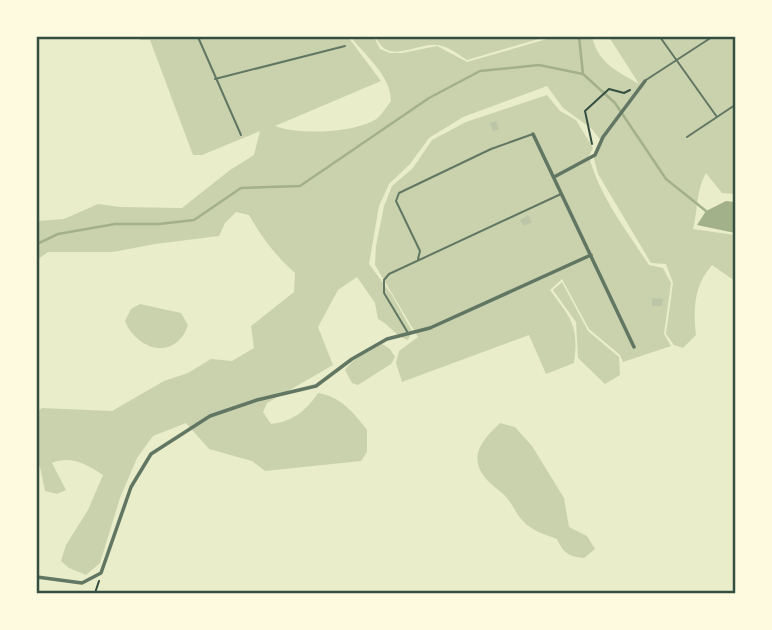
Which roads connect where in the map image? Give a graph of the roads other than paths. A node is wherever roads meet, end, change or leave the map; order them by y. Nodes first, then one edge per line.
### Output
1 (198, 37) edge
2 (660, 37) edge
3 (712, 37) edge
4 (345, 46) dead end
5 (676, 61) junction
6 (215, 79) junction
7 (645, 81) joint
8 (735, 105) edge
9 (717, 117) junction
10 (533, 134) joint
11 (241, 135) dead end
12 (687, 137) dead end
13 (554, 177) junction
14 (562, 194) junction
15 (591, 255) junction
16 (418, 260) junction
17 (408, 334) junction
18 (634, 347) dead end
19 (37, 577) edge

1 - 6 lane
2 - 5 lane
3 - 5 lane
4 - 6 lane
5 - 7 lane
5 - 9 lane
6 - 11 lane
7 - 13 street
8 - 9 lane
9 - 12 lane
10 - 13 street
10 - 16 lane
13 - 14 street
14 - 15 street
14 - 16 lane
15 - 17 street
15 - 18 street
16 - 17 lane
17 - 19 street

